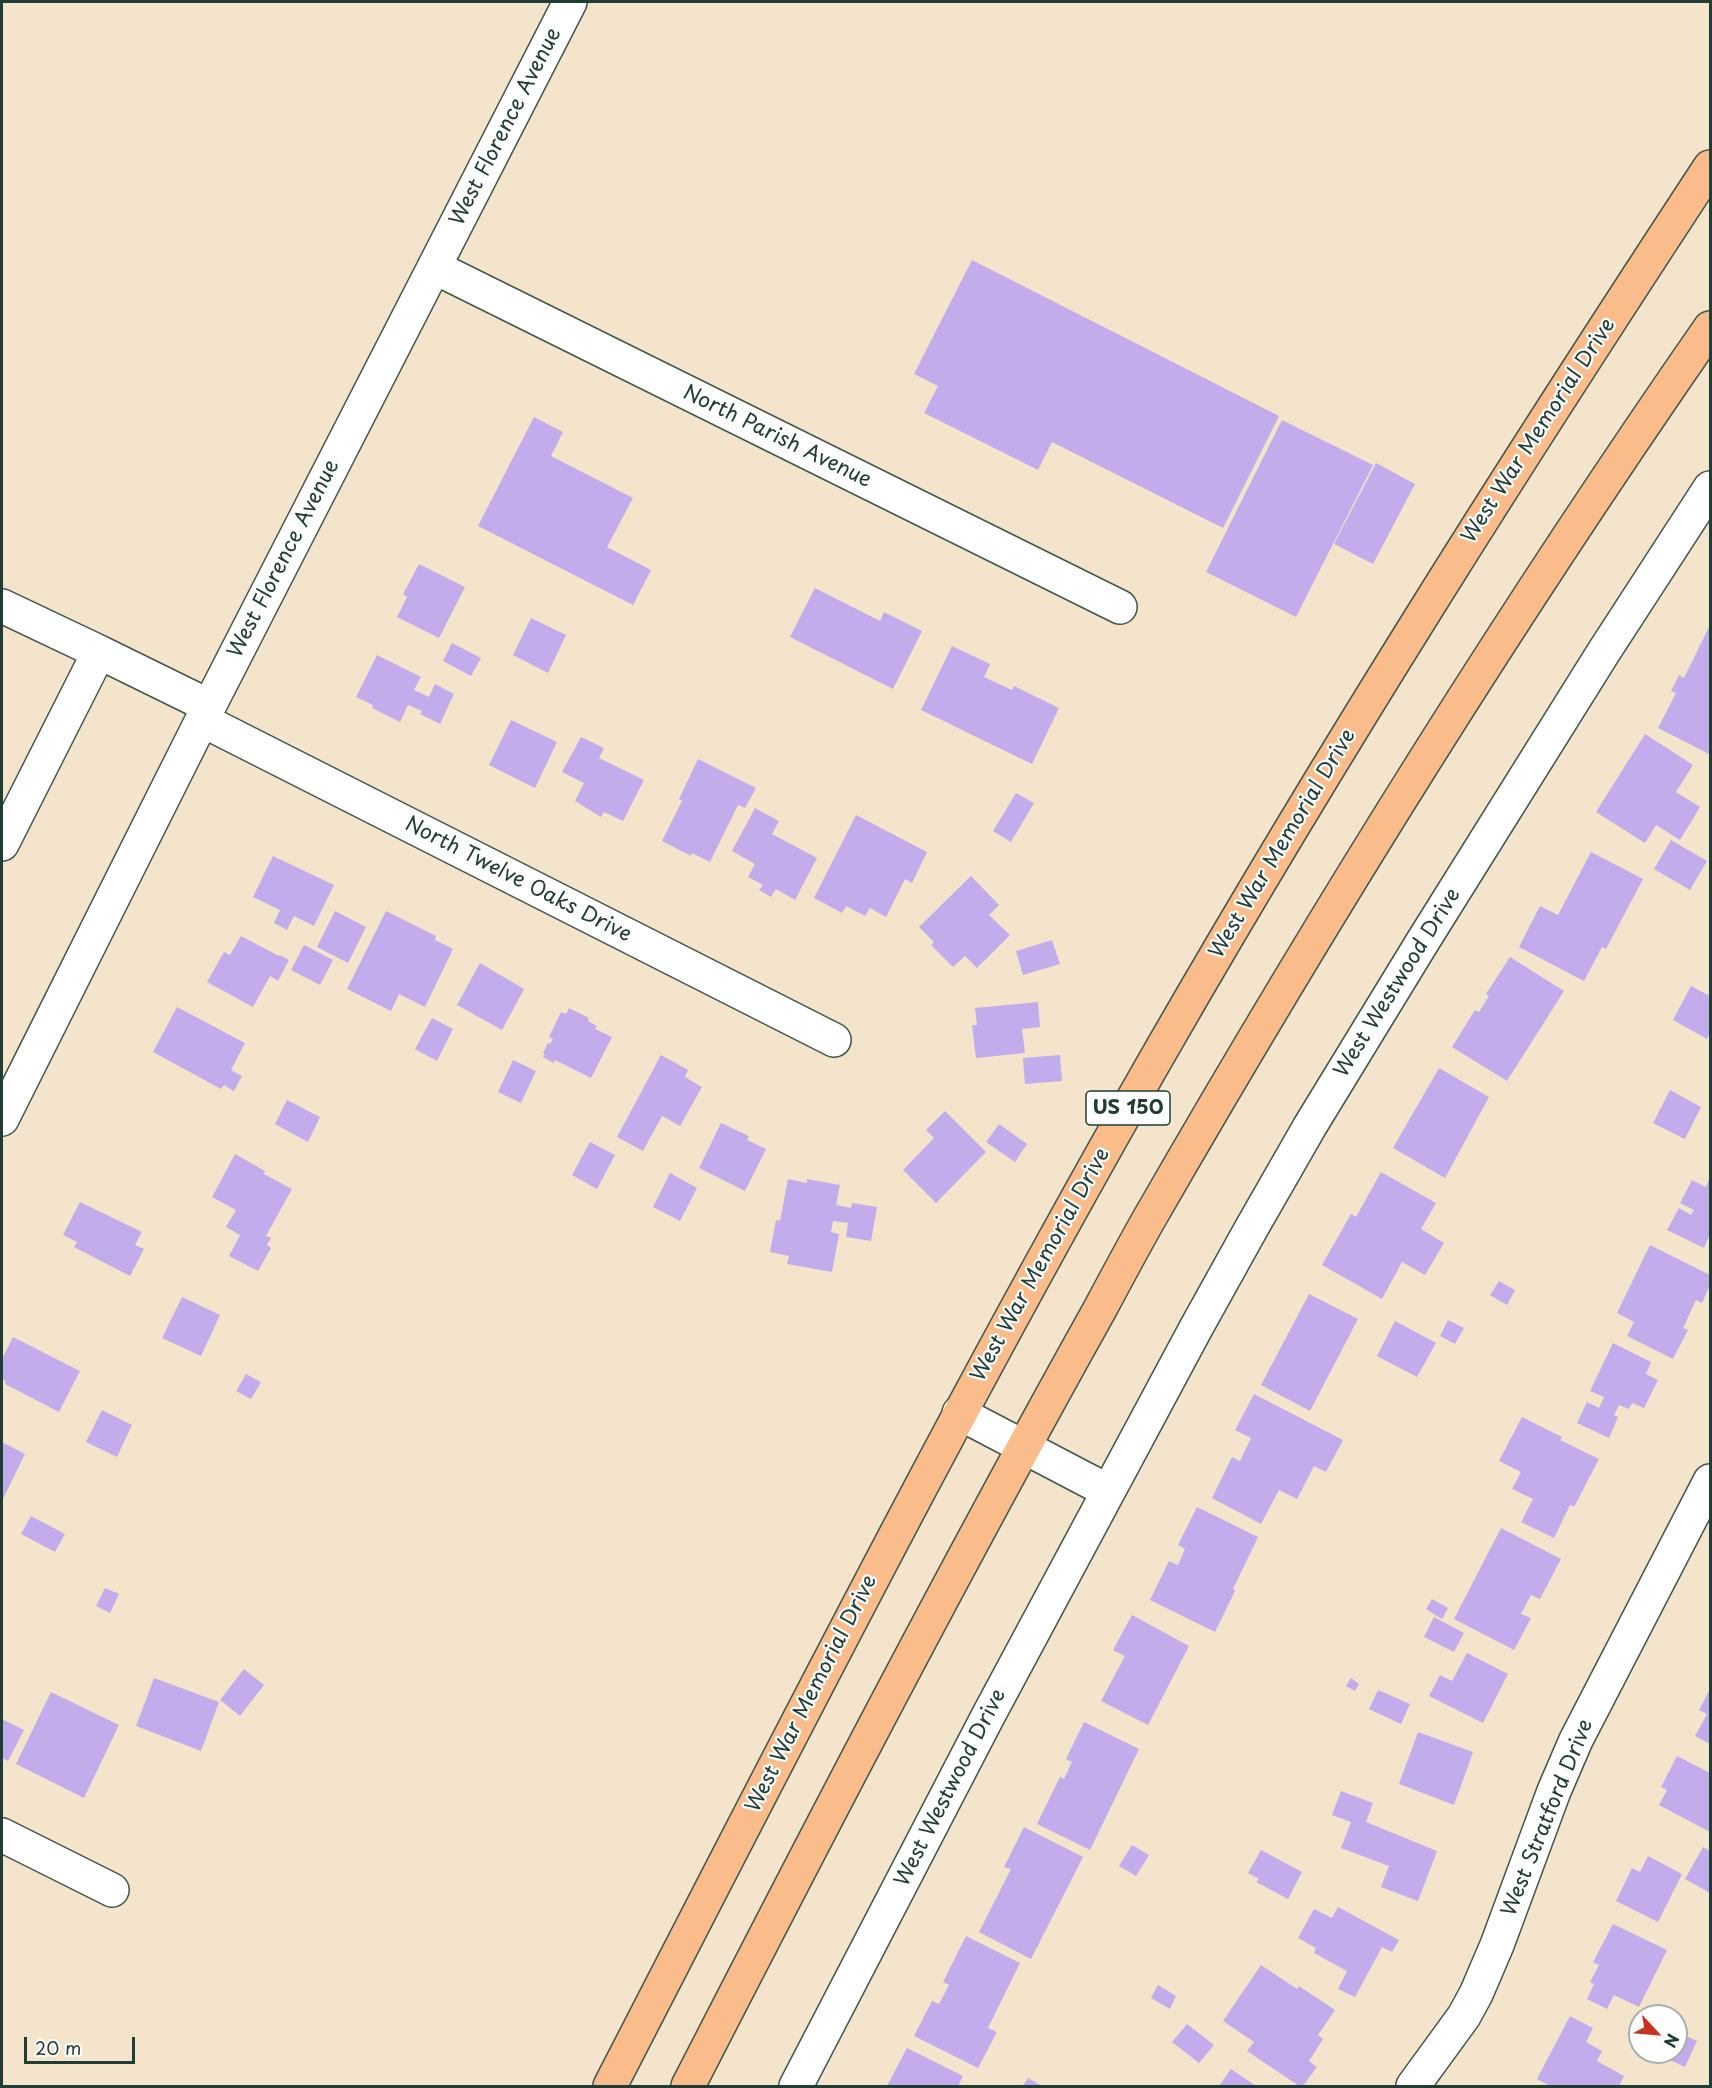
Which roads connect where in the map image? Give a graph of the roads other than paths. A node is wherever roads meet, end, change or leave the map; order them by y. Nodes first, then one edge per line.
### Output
1 (570, 2) edge
2 (1710, 167) edge
3 (434, 267) junction
4 (1710, 328) edge
5 (1710, 488) edge
6 (2, 606) edge
7 (1120, 607) dead end
8 (99, 652) junction
9 (205, 713) junction
10 (2, 844) edge
11 (834, 1040) dead end
12 (2, 1119) edge
13 (959, 1413) junction
14 (1023, 1447) junction
15 (1710, 1481) edge
16 (1108, 1491) junction
17 (2, 1835) edge
18 (112, 1890) dead end
19 (610, 2086) edge
20 (688, 2086) edge
21 (796, 2086) edge
22 (1413, 2086) edge

1 - 3 street, West Florence Avenue
2 - 13 highway, West War Memorial Drive / US 150
3 - 7 street, North Parish Avenue
3 - 9 street, West Florence Avenue
4 - 14 highway, US 150
5 - 16 street, West Westwood Drive
6 - 8 street, North Twelve Oaks Drive
8 - 9 street, North Twelve Oaks Drive
8 - 10 street
9 - 11 street, North Twelve Oaks Drive
9 - 12 street, West Florence Avenue
13 - 14 street
13 - 19 highway, West War Memorial Drive / US 150
14 - 16 street
14 - 20 highway, US 150
15 - 22 street, West Stratford Drive
16 - 21 street, West Westwood Drive
17 - 18 street

